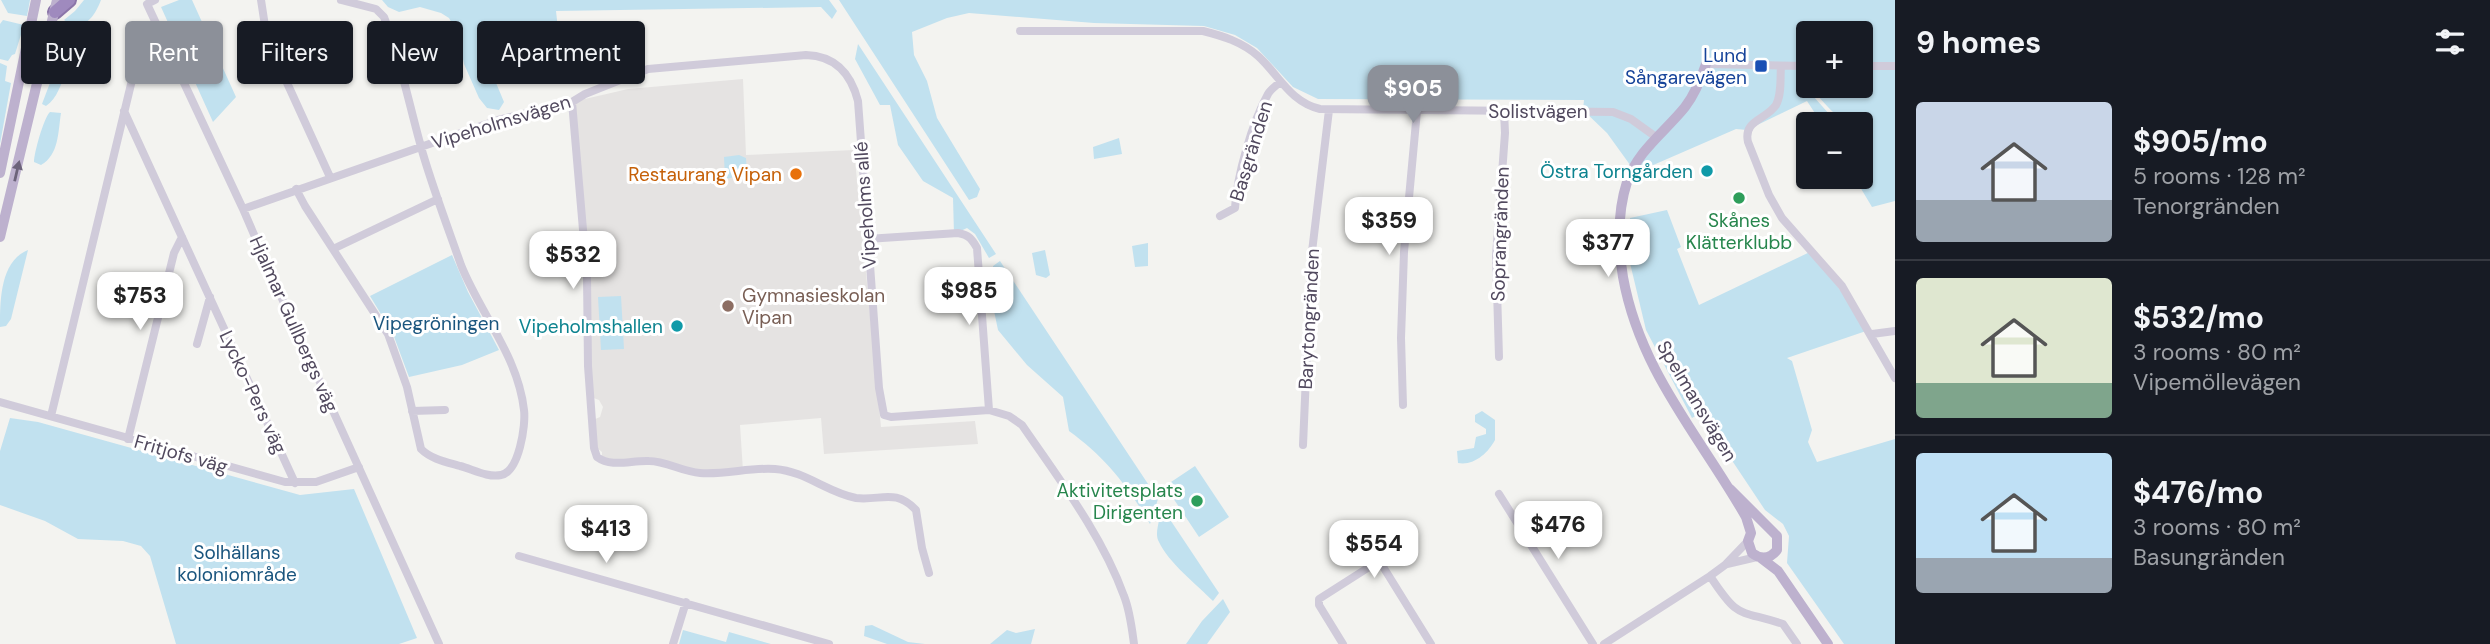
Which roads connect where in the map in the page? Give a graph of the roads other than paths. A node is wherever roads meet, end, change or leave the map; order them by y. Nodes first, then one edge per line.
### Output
1 (36, 0) edge
2 (69, 0) edge
3 (261, 0) edge
4 (341, 0) edge
5 (151, 2) edge
6 (56, 6) edge
7 (157, 21) edge
8 (1020, 31) dead end
9 (1706, 64) joint
10 (1781, 66) junction
11 (1796, 66) edge
12 (1873, 66) edge
13 (1895, 66) edge
14 (1280, 82) junction
15 (131, 84) edge
16 (185, 84) edge
17 (572, 102) junction
18 (859, 107) joint
19 (1329, 110) junction
20 (124, 111) junction
21 (1417, 111) junction
22 (1504, 111) junction
23 (1656, 137) junction
24 (421, 146) junction
25 (0, 173) edge
26 (330, 177) junction
27 (296, 189) junction
28 (438, 199) junction
29 (243, 209) junction
30 (1220, 216) dead end
31 (0, 237) edge
32 (182, 237) junction
33 (867, 239) junction
34 (333, 249) junction
35 (210, 297) junction
36 (1895, 331) edge
37 (1872, 334) junction
38 (197, 344) dead end
39 (1499, 357) dead end
40 (1895, 378) edge
41 (1, 402) edge
42 (1403, 405) dead end
43 (445, 410) dead end
44 (989, 410) junction
45 (412, 411) junction
46 (51, 416) junction
47 (128, 439) junction
48 (1303, 445) dead end
49 (359, 467) junction
50 (295, 483) junction
51 (1730, 489) junction
52 (1499, 494) dead end
53 (1768, 528) junction
54 (1750, 537) junction
55 (1775, 553) junction
56 (519, 556) dead end
57 (1759, 557) junction
58 (1725, 565) junction
59 (1778, 570) junction
60 (929, 573) dead end
61 (1710, 576) junction
62 (685, 602) junction
63 (439, 644) edge
64 (673, 644) edge
65 (829, 644) edge
66 (1134, 644) edge
67 (1343, 644) edge
68 (1431, 644) edge
69 (1593, 644) edge
70 (1604, 644) edge
71 (1797, 644) edge
72 (1828, 644) edge

1 - 25 main road
2 - 6 highway
3 - 26 street
4 - 24 street
5 - 7 street, Hjalmar Gullbergs väg
31 -> 6 main road
8 - 14 street, Solistvägen
9 - 10 street
9 - 23 main road, Spelmansvägen
10 - 11 street
10 - 37 street
12 - 13 street
14 - 19 street, Solistvägen
14 - 30 street, Basgränden
15 - 20 street
16 - 29 street, Hjalmar Gullbergs väg
17 - 18 street, Vipeholmsvägen
17 - 24 street, Vipeholmsvägen
17 - 60 street
18 - 33 street, Vipeholms allé
19 - 21 street, Solistvägen
19 - 48 street, Barytongränden
20 - 32 street, Lycko-Pers väg
20 - 46 street
21 - 22 street, Solistvägen
21 - 42 street
22 - 23 street, Solistvägen
22 - 39 street, Soprangränden
23 - 51 main road, Spelmansvägen
24 - 26 street, Vipeholmsvägen
24 - 28 street
26 - 27 street, Vipeholmsvägen
27 - 29 street, Vipeholmsvägen
27 - 34 street
28 - 34 street
28 - 45 street
29 - 49 street, Hjalmar Gullbergs väg
32 - 35 street, Lycko-Pers väg
32 - 47 street
33 - 44 street
33 - 44 street, Vipeholms allé
34 - 45 street
35 - 38 street
35 - 50 street, Lycko-Pers väg
36 - 37 street
37 - 40 street
41 - 46 street, Fritjofs väg
43 - 45 street
44 - 66 street, Vipeholms allé
46 - 47 street, Fritjofs väg
47 - 50 street, Fritjofs väg
49 - 50 street, Fritjofs väg
49 - 63 street, Hjalmar Gullbergs väg
51 - 53 main road, Spelmansvägen
51 - 54 main road, Spelmansvägen
52 - 69 street
53 - 54 main road
53 - 55 main road, Spelmansvägen
54 - 57 main road, Spelmansvägen
54 - 58 street
55 - 57 main road
55 - 59 main road, Spelmansvägen
56 - 62 street
57 - 58 street
57 - 59 main road, Spelmansvägen
58 - 61 street
59 - 72 main road, Spelmansvägen
61 - 70 street
61 - 71 street
62 - 64 street
62 - 65 street
67 - 68 street

